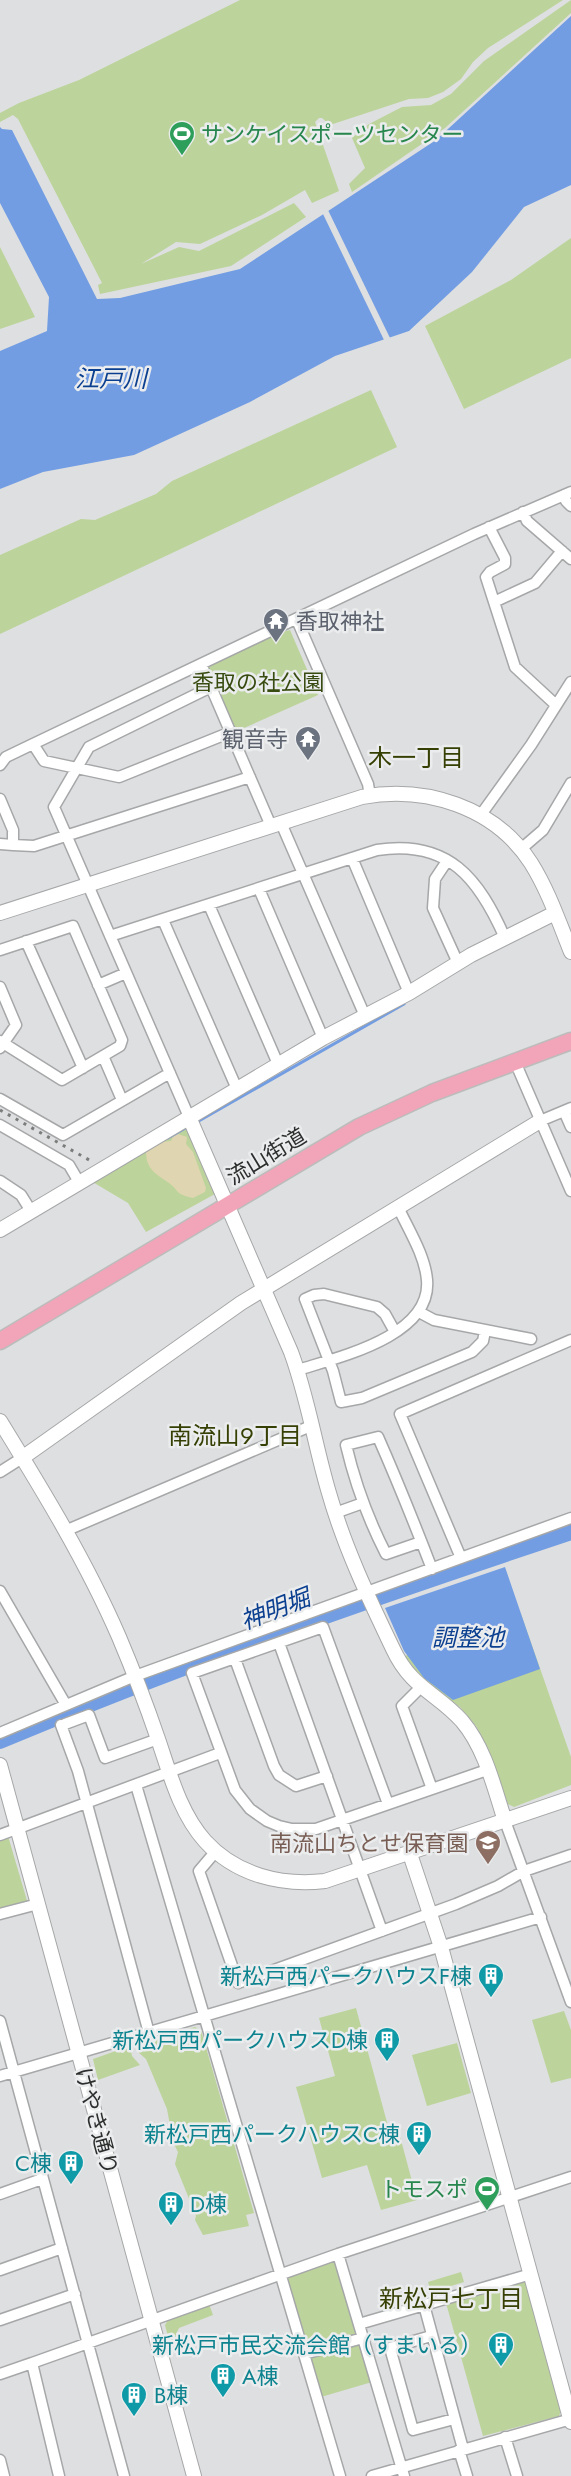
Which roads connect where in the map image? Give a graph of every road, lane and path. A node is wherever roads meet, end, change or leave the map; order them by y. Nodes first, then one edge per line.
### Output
1 (568, 494) edge
2 (571, 506) edge
3 (523, 512) junction
4 (489, 527) junction
5 (562, 551) junction
6 (571, 559) edge
7 (494, 602) junction
8 (297, 620) junction
9 (201, 664) junction
10 (571, 681) edge
11 (211, 687) junction
12 (556, 705) junction
13 (231, 732) junction
14 (33, 744) junction
15 (0, 765) edge
16 (76, 768) junction
17 (250, 777) junction
18 (571, 783) edge
19 (370, 796) junction
20 (0, 799) edge
21 (480, 816) junction
22 (276, 825) junction
23 (67, 835) junction
24 (0, 844) edge
25 (13, 845) junction
26 (521, 849) junction
27 (352, 858) junction
28 (447, 861) junction
29 (303, 875) junction
30 (88, 885) junction
31 (259, 889) junction
32 (208, 905) junction
33 (0, 913) edge
34 (555, 913) junction
35 (164, 920) junction
36 (110, 936) junction
37 (505, 938) junction
38 (26, 941) junction
39 (0, 950) edge
40 (571, 952) edge
41 (458, 963) junction
42 (126, 973) junction
43 (98, 985) junction
44 (0, 987) edge
45 (410, 993) junction
46 (365, 1016) junction
47 (323, 1038) junction
48 (571, 1041) edge
49 (1, 1044) edge
50 (103, 1056) junction
51 (278, 1064) junction
52 (516, 1064) junction
53 (83, 1068) junction
54 (170, 1073) junction
55 (237, 1089) junction
56 (0, 1099) edge
57 (123, 1100) junction
58 (567, 1109) edge
59 (189, 1118) junction
60 (540, 1121) junction
61 (0, 1125) edge
62 (571, 1127) edge
63 (0, 1181) edge
64 (80, 1182) junction
65 (571, 1191) edge
66 (228, 1206) junction
67 (398, 1207) junction
68 (31, 1211) junction
69 (0, 1230) edge
70 (264, 1290) junction
71 (419, 1312) junction
72 (485, 1331) junction
73 (395, 1332) junction
74 (531, 1339) dead end
75 (571, 1340) edge
76 (0, 1341) edge
77 (329, 1360) junction
78 (298, 1370) junction
79 (0, 1421) edge
80 (313, 1425) junction
81 (22, 1458) junction
82 (0, 1472) edge
83 (363, 1503) junction
84 (335, 1513) junction
85 (571, 1518) edge
86 (66, 1531) junction
87 (422, 1542) junction
88 (461, 1558) junction
89 (432, 1569) junction
90 (0, 1591) edge
91 (371, 1598) junction
92 (279, 1643) junction
93 (235, 1659) junction
94 (137, 1682) junction
95 (420, 1688) junction
96 (66, 1705) junction
97 (0, 1733) edge
98 (158, 1739) junction
99 (220, 1753) junction
100 (0, 1765) edge
101 (487, 1770) junction
102 (169, 1771) junction
103 (327, 1776) junction
104 (136, 1785) junction
105 (432, 1789) junction
106 (571, 1798) edge
107 (86, 1803) junction
108 (388, 1804) junction
109 (343, 1820) junction
110 (505, 1821) junction
111 (18, 1828) junction
112 (0, 1835) edge
113 (216, 1851) junction
114 (410, 1854) junction
115 (571, 1855) edge
116 (360, 1871) junction
117 (524, 1871) junction
118 (38, 1904) junction
119 (430, 1913) junction
120 (0, 1914) edge
121 (541, 1917) junction
122 (382, 1931) junction
123 (441, 1947) junction
124 (571, 2002) edge
125 (205, 2017) junction
126 (0, 2021) edge
127 (149, 2033) junction
128 (79, 2053) junction
129 (14, 2072) junction
130 (0, 2076) edge
131 (42, 2179) junction
132 (570, 2180) edge
133 (0, 2194) edge
134 (509, 2196) junction
135 (62, 2248) junction
136 (338, 2254) junction
137 (0, 2270) edge
138 (280, 2274) junction
139 (531, 2274) junction
140 (75, 2294) junction
141 (424, 2305) junction
142 (0, 2320) edge
143 (152, 2320) junction
144 (359, 2324) junction
145 (431, 2336) junction
146 (363, 2338) junction
147 (87, 2343) junction
148 (304, 2354) junction
149 (32, 2363) junction
150 (0, 2374) edge
151 (454, 2419) junction
152 (571, 2420) edge
153 (505, 2437) junction
154 (461, 2449) junction
155 (0, 2460) edge
156 (403, 2472) edge
157 (4, 2476) edge
158 (59, 2476) edge
159 (123, 2476) edge
160 (194, 2476) edge
161 (340, 2476) edge
162 (372, 2476) edge
163 (467, 2476) edge
164 (517, 2476) edge

1 - 2 street
1 - 3 street
3 - 4 street
3 - 5 street
4 - 7 street
4 - 8 street
5 - 6 street
5 - 7 street
7 - 12 street
8 - 9 street
8 - 19 street
9 - 11 street
9 - 14 street
10 - 12 street
11 - 13 street
11 - 16 street
12 - 21 street
13 - 16 street
13 - 17 street
14 - 15 street
14 - 16 street
16 - 23 street
17 - 22 street
17 - 23 street
18 - 26 street
19 - 21 street
19 - 22 street
20 - 25 street
21 - 26 street
22 - 29 street
22 - 30 street
23 - 25 street
23 - 30 street
24 - 25 street
26 - 34 street
27 - 28 street
27 - 29 street
27 - 45 street
28 - 37 street
28 - 41 street
29 - 31 street
29 - 46 street
30 - 33 street
30 - 36 street
31 - 32 street
31 - 47 street
32 - 35 street
32 - 51 street
34 - 37 street
34 - 40 street
35 - 36 street
35 - 55 street
36 - 42 street
37 - 41 street
38 - 39 street
38 - 43 street
38 - 53 street
41 - 45 street
42 - 43 street
42 - 54 street
43 - 50 street
44 - 49 street
45 - 46 street
46 - 47 street
47 - 51 street
48 - 52 main road, 流山街道
49 - 53 street
50 - 53 street
50 - 57 street
51 - 55 street
52 - 60 street
52 - 66 main road, 流山街道
54 - 57 street
54 - 59 street
55 - 59 street
56 - 57 street
58 - 60 street
58 - 62 street
59 - 64 street
59 - 66 street
60 - 65 street
60 - 67 street
61 - 64 street
63 - 68 street
64 - 68 street
66 - 70 street
66 - 76 main road, 流山街道
67 - 70 street
67 - 71 street
68 - 69 street
70 - 78 street
70 - 81 street
71 - 72 street
71 - 73 street
72 - 74 street
72 - 77 street
73 - 77 street
73 - 77 street
75 - 88 street
77 - 78 street
78 - 80 street
79 - 81 street
80 - 84 street
80 - 86 street
81 - 82 street
81 - 86 street
83 - 84 street
83 - 87 street
83 - 87 street
84 - 91 street
85 - 88 street
86 - 94 street
87 - 89 street
88 - 89 street
89 - 91 street
90 - 96 street
91 - 94 street
91 - 95 street
92 - 93 street
92 - 103 street
92 - 108 street
93 - 99 street
93 - 103 street
94 - 96 street
94 - 98 street
95 - 101 street
95 - 105 street
96 - 97 street
98 - 102 street
98 - 107 street
99 - 102 street
99 - 109 street
100 - 111 street, けやき通り
101 - 105 street
101 - 110 street
102 - 104 street
102 - 113 street
103 - 109 street
104 - 107 street
104 - 125 street
105 - 108 street
106 - 110 street
107 - 111 street
107 - 127 street
108 - 109 street
109 - 116 street
110 - 114 street
110 - 117 street
111 - 112 street
111 - 118 street, けやき通り
113 - 116 street
113 - 122 street
114 - 116 street
114 - 119 street
115 - 117 street
116 - 122 street
117 - 119 street
117 - 121 street
118 - 120 street
118 - 128 street, けやき通り
119 - 122 street
119 - 123 street
121 - 123 street
121 - 124 street
123 - 125 street
123 - 134 street
125 - 127 street
125 - 138 street
126 - 129 street
127 - 128 street
128 - 129 street
128 - 143 street, けやき通り
129 - 130 street
129 - 131 street
131 - 133 street
131 - 135 street
132 - 134 street
134 - 136 street
134 - 139 street
135 - 137 street
135 - 140 street
136 - 138 street
136 - 144 street
138 - 143 street
138 - 148 street
139 - 141 street
139 - 152 street
140 - 142 street
140 - 147 street
141 - 144 street
141 - 145 street
143 - 147 street
143 - 160 street, けやき通り
144 - 146 street
145 - 151 street
145 - 151 street
146 - 148 street
146 - 156 street
147 - 149 street
147 - 159 street
148 - 161 street
149 - 150 street
149 - 158 street
151 - 154 street
152 - 153 street
153 - 154 street
153 - 164 street
154 - 156 street
154 - 163 street
155 - 157 street
156 - 162 street

